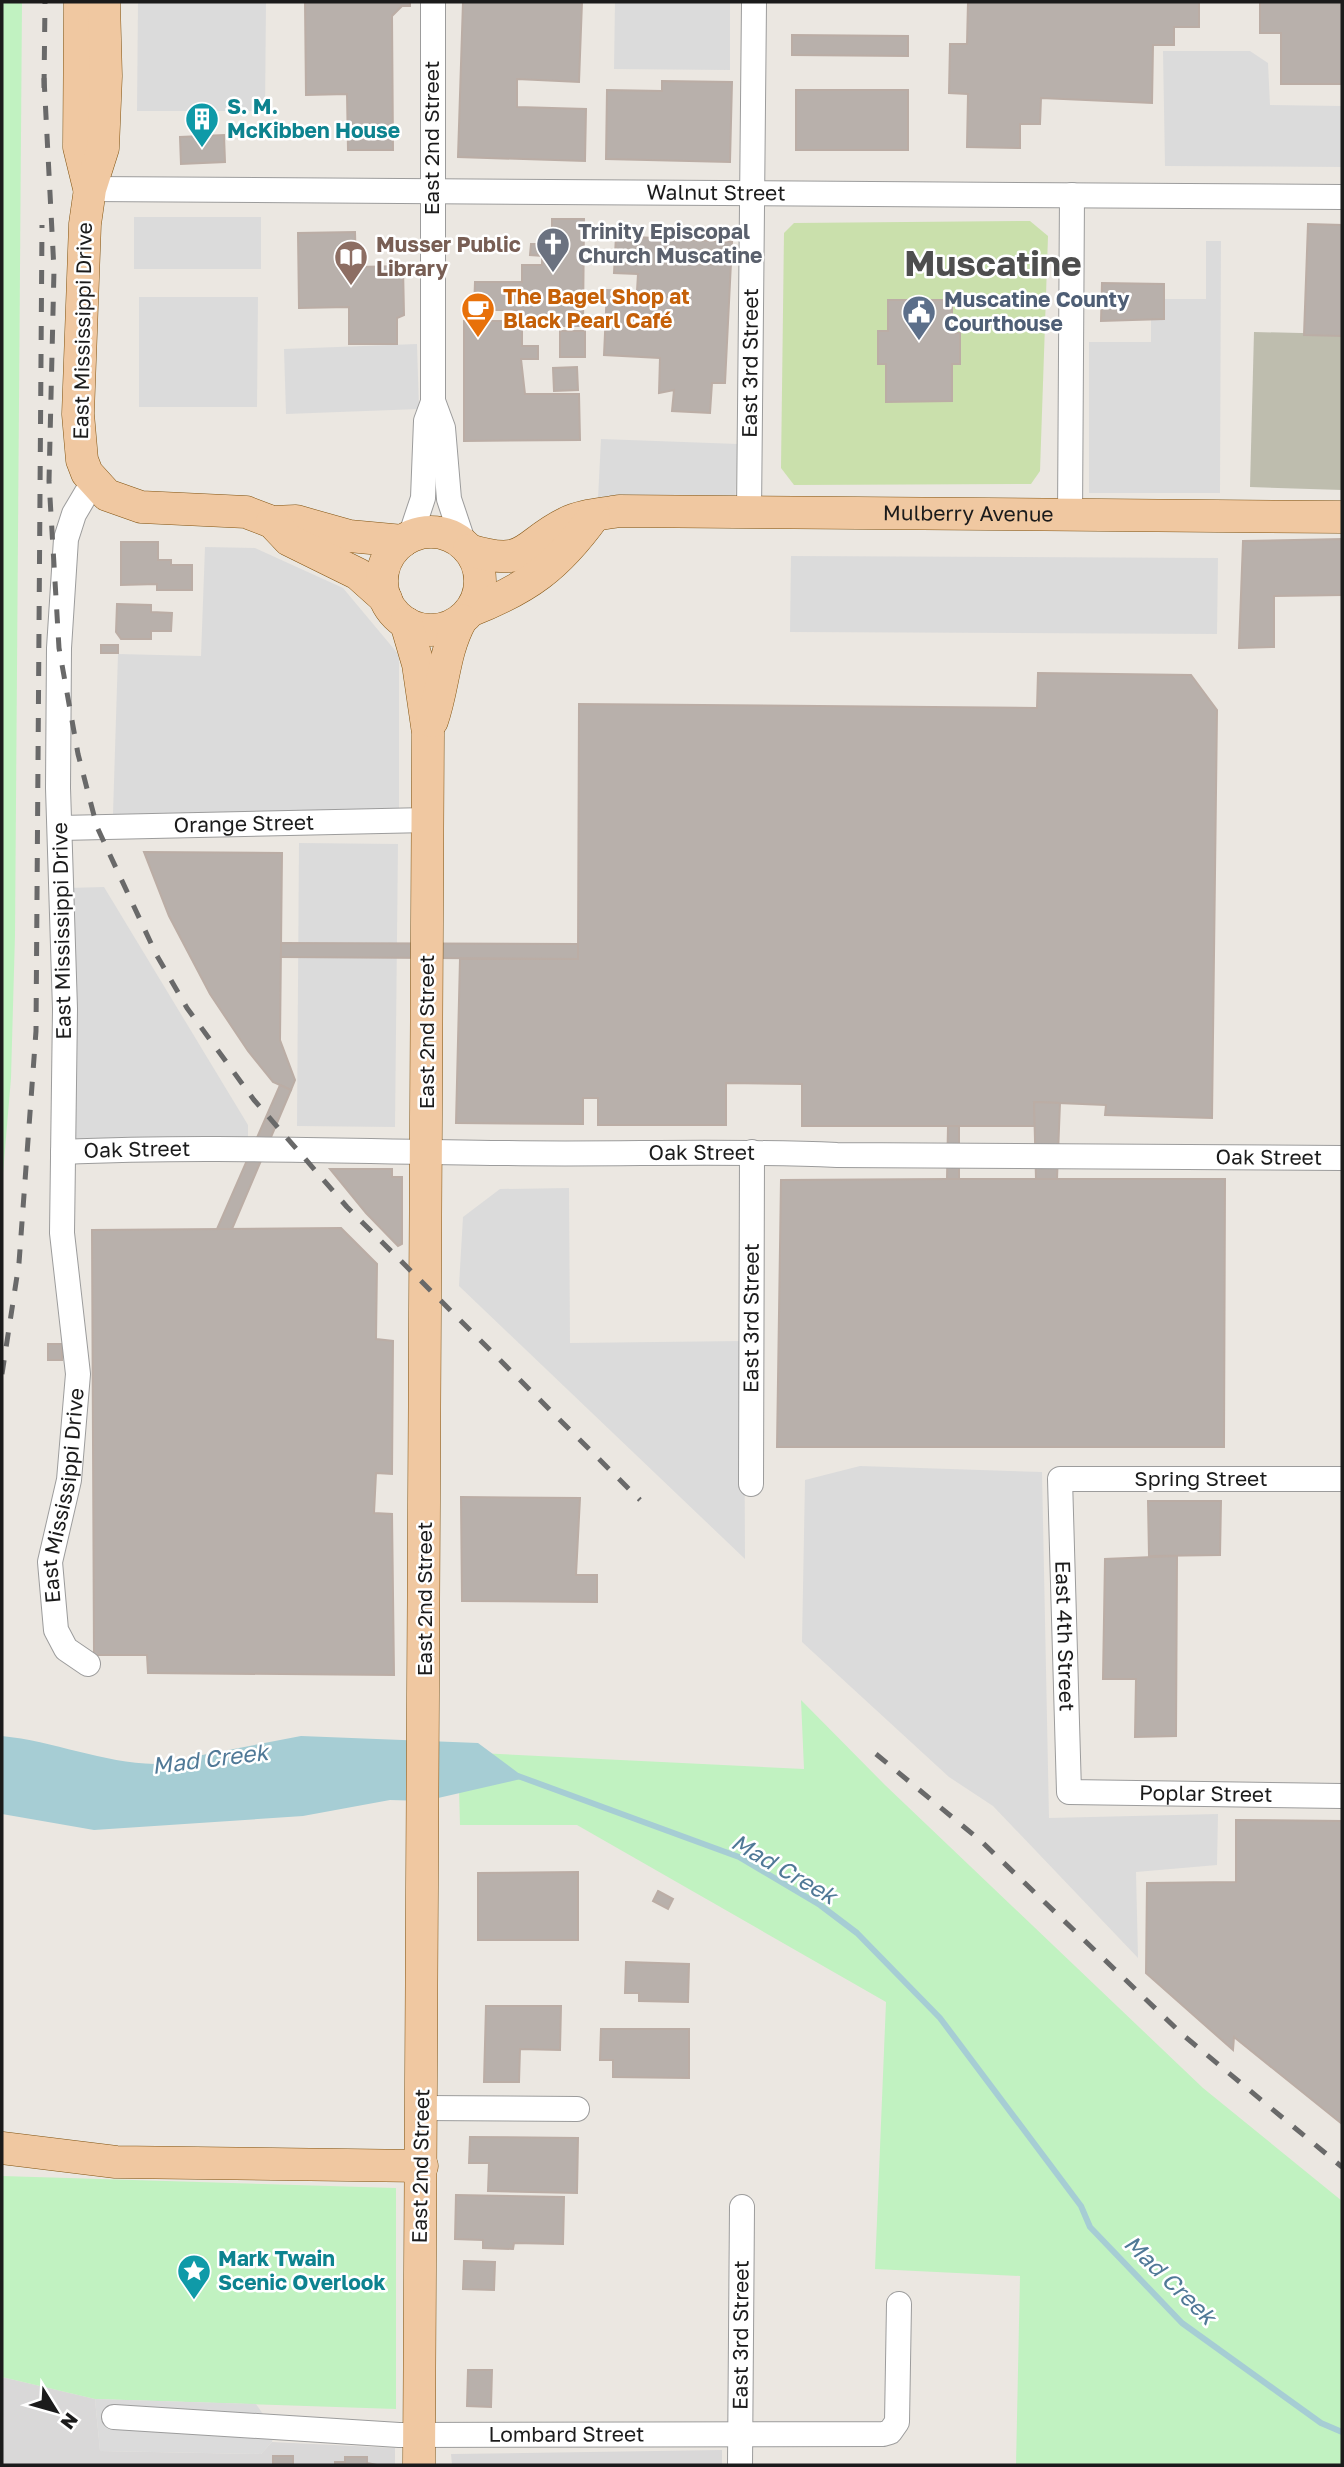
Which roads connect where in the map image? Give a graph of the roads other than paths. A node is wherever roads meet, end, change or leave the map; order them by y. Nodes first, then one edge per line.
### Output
1 (79, 2) edge
2 (104, 2) edge
3 (433, 2) edge
4 (754, 2) edge
5 (90, 189) junction
6 (431, 191) junction
7 (752, 193) junction
8 (1072, 195) junction
9 (1342, 197) edge
10 (433, 401) junction
11 (93, 482) junction
12 (749, 513) junction
13 (595, 515) junction
14 (1070, 516) junction
15 (1342, 517) edge
16 (272, 522) junction
17 (406, 539) junction
18 (466, 547) junction
19 (386, 599) junction
20 (465, 615) junction
21 (406, 623) junction
22 (428, 733) junction
23 (428, 820) junction
24 (60, 828) junction
25 (63, 1152) junction
26 (427, 1152) junction
27 (752, 1152) junction
28 (1342, 1158) edge
29 (1060, 1479) joint
30 (1342, 1479) edge
31 (751, 1484) dead end
32 (88, 1664) dead end
33 (1069, 1792) joint
34 (1342, 1796) edge
35 (422, 2108) junction
36 (577, 2109) dead end
37 (8, 2149) edge
38 (422, 2166) junction
39 (742, 2207) dead end
40 (899, 2304) dead end
41 (114, 2417) dead end
42 (419, 2433) junction
43 (740, 2436) junction
44 (419, 2465) edge
45 (740, 2465) edge

1 - 5 main road, East Mississippi Drive
2 - 5 main road, East Mississippi Drive
3 - 6 street, East 2nd Street
4 - 7 street, East 3rd Street
5 - 6 street, Walnut Street
5 - 11 main road, East Mississippi Drive
6 - 7 street, Walnut Street
6 - 10 street, East 2nd Street
7 - 8 street, Walnut Street
7 - 12 street, East 3rd Street
8 - 9 street, Walnut Street
8 - 14 street
10 - 17 street, East 2nd Street
10 - 18 street, East 2nd Street
11 - 16 main road
11 - 24 street, East Mississippi Drive
12 - 13 main road, Mulberry Avenue
12 - 14 main road, Mulberry Avenue
13 - 18 main road, Mulberry Avenue
13 - 20 main road
14 - 15 main road, Mulberry Avenue
16 - 17 main road
16 - 19 main road
17 - 18 main road
17 - 19 main road
18 - 20 main road
19 - 21 main road
20 - 21 main road
20 - 22 main road, East 2nd Street
21 - 22 main road, East 2nd Street
22 - 23 main road, East 2nd Street
23 - 24 street, Orange Street
23 - 26 main road, East 2nd Street
24 - 25 street, East Mississippi Drive
25 - 26 street, Oak Street
25 - 32 street, East Mississippi Drive
26 - 27 street, Oak Street
26 - 35 main road, East 2nd Street
27 - 28 street, Oak Street
27 - 31 street, East 3rd Street
29 - 30 street, Spring Street
29 - 33 street, East 4th Street
33 - 34 street, Poplar Street
35 - 36 street
35 - 38 main road, East 2nd Street
37 - 38 main road
38 - 42 main road, East 2nd Street
39 - 43 street, East 3rd Street
40 - 43 street, Lombard Street
41 - 42 street, Lombard Street
42 - 43 street, Lombard Street
42 - 44 main road, East 2nd Street
43 - 45 street, East 3rd Street

